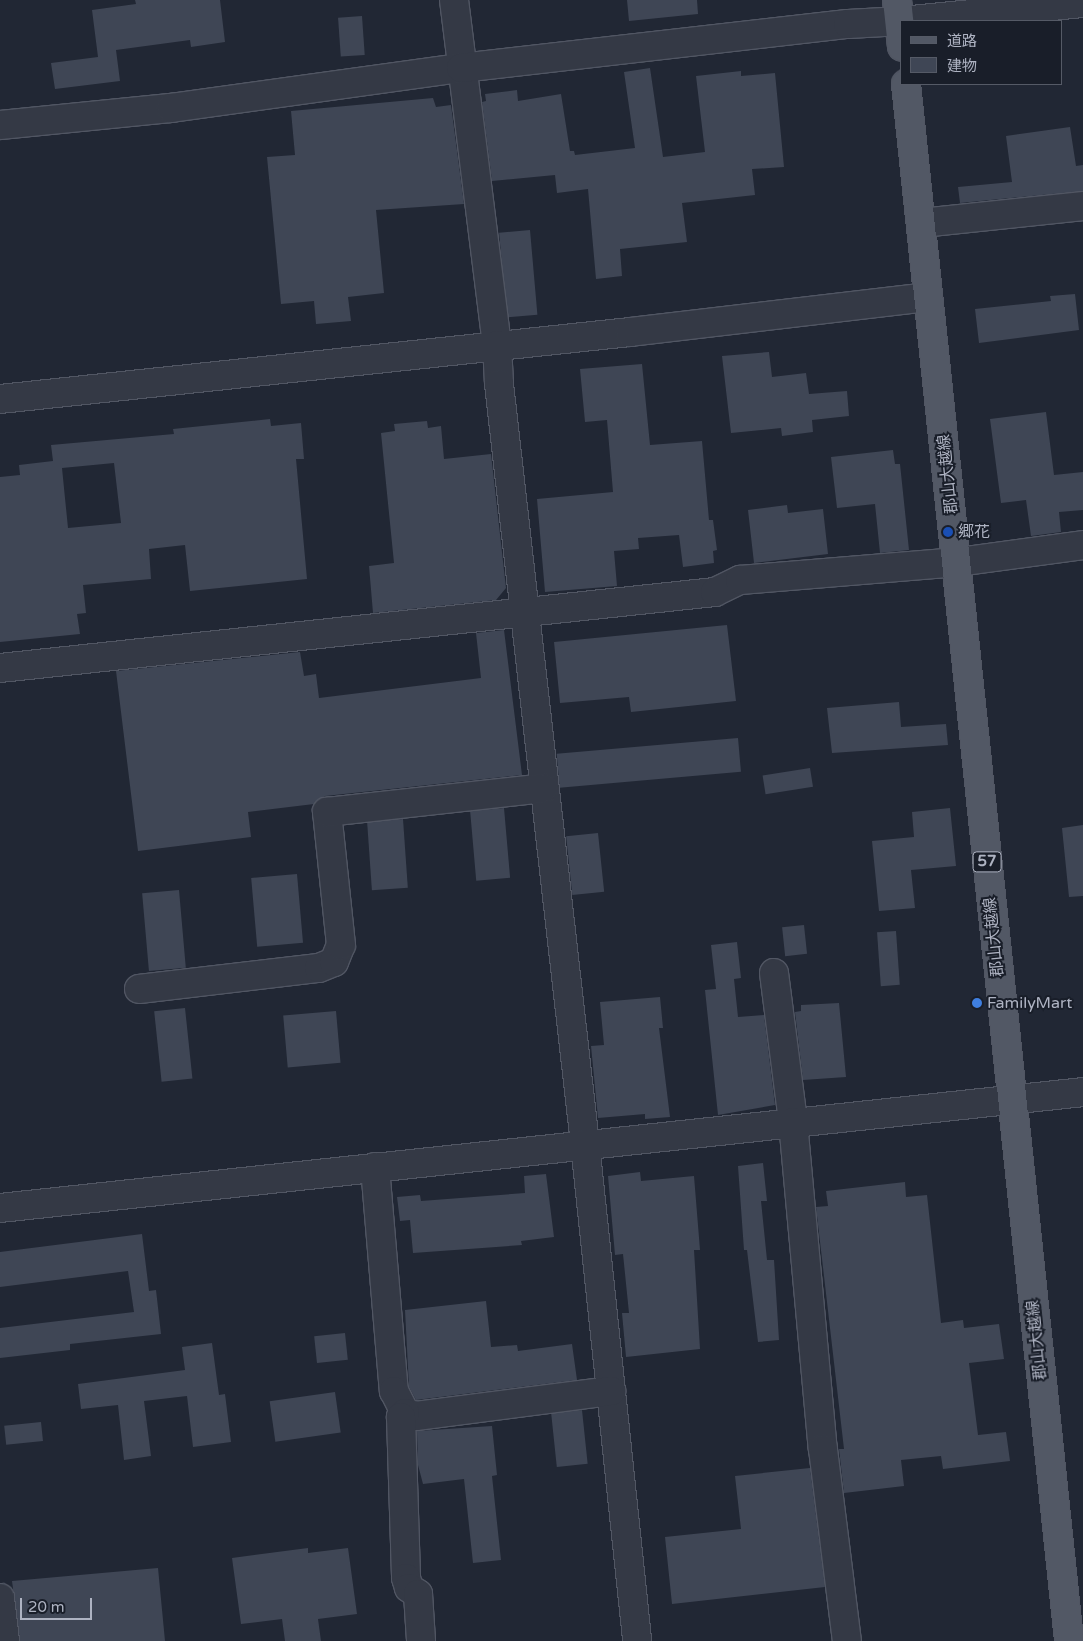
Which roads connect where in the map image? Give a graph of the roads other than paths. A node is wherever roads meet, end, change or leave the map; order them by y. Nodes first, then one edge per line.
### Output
1 (454, 0) edge
2 (1083, 3) edge
3 (919, 20) edge
4 (900, 22) edge
5 (461, 68) junction
6 (906, 85) edge
7 (0, 124) edge
8 (1083, 206) edge
9 (921, 223) junction
10 (928, 297) junction
11 (498, 346) junction
12 (0, 399) edge
13 (1083, 545) edge
14 (958, 562) junction
15 (524, 611) junction
16 (0, 668) edge
17 (544, 788) junction
18 (774, 974) dead end
19 (139, 990) dead end
20 (1083, 1092) edge
21 (1012, 1100) junction
22 (793, 1122) junction
23 (585, 1144) junction
24 (374, 1167) junction
25 (0, 1208) edge
26 (611, 1391) junction
27 (405, 1413) junction
28 (0, 1598) edge
29 (5, 1641) edge
30 (421, 1641) edge
31 (637, 1641) edge
32 (847, 1641) edge
33 (1070, 1641) edge

1 - 5 street
2 - 3 street
4 - 5 street
5 - 7 street
5 - 11 street
6 - 9 main road, 郡山大越線 / 57
8 - 9 street
9 - 10 main road, 郡山大越線 / 57
10 - 11 street
10 - 14 main road, 郡山大越線 / 57
11 - 12 street
11 - 15 street
13 - 14 street
14 - 15 street
14 - 21 main road, 郡山大越線 / 57
15 - 16 street
15 - 17 street
17 - 19 street
17 - 23 street
18 - 22 street
20 - 21 street
21 - 22 street
21 - 33 main road, 郡山大越線 / 57
22 - 23 street
22 - 32 street
23 - 24 street
23 - 26 street
24 - 25 street
24 - 27 street
26 - 27 street
26 - 31 street
27 - 30 street
28 - 29 street

